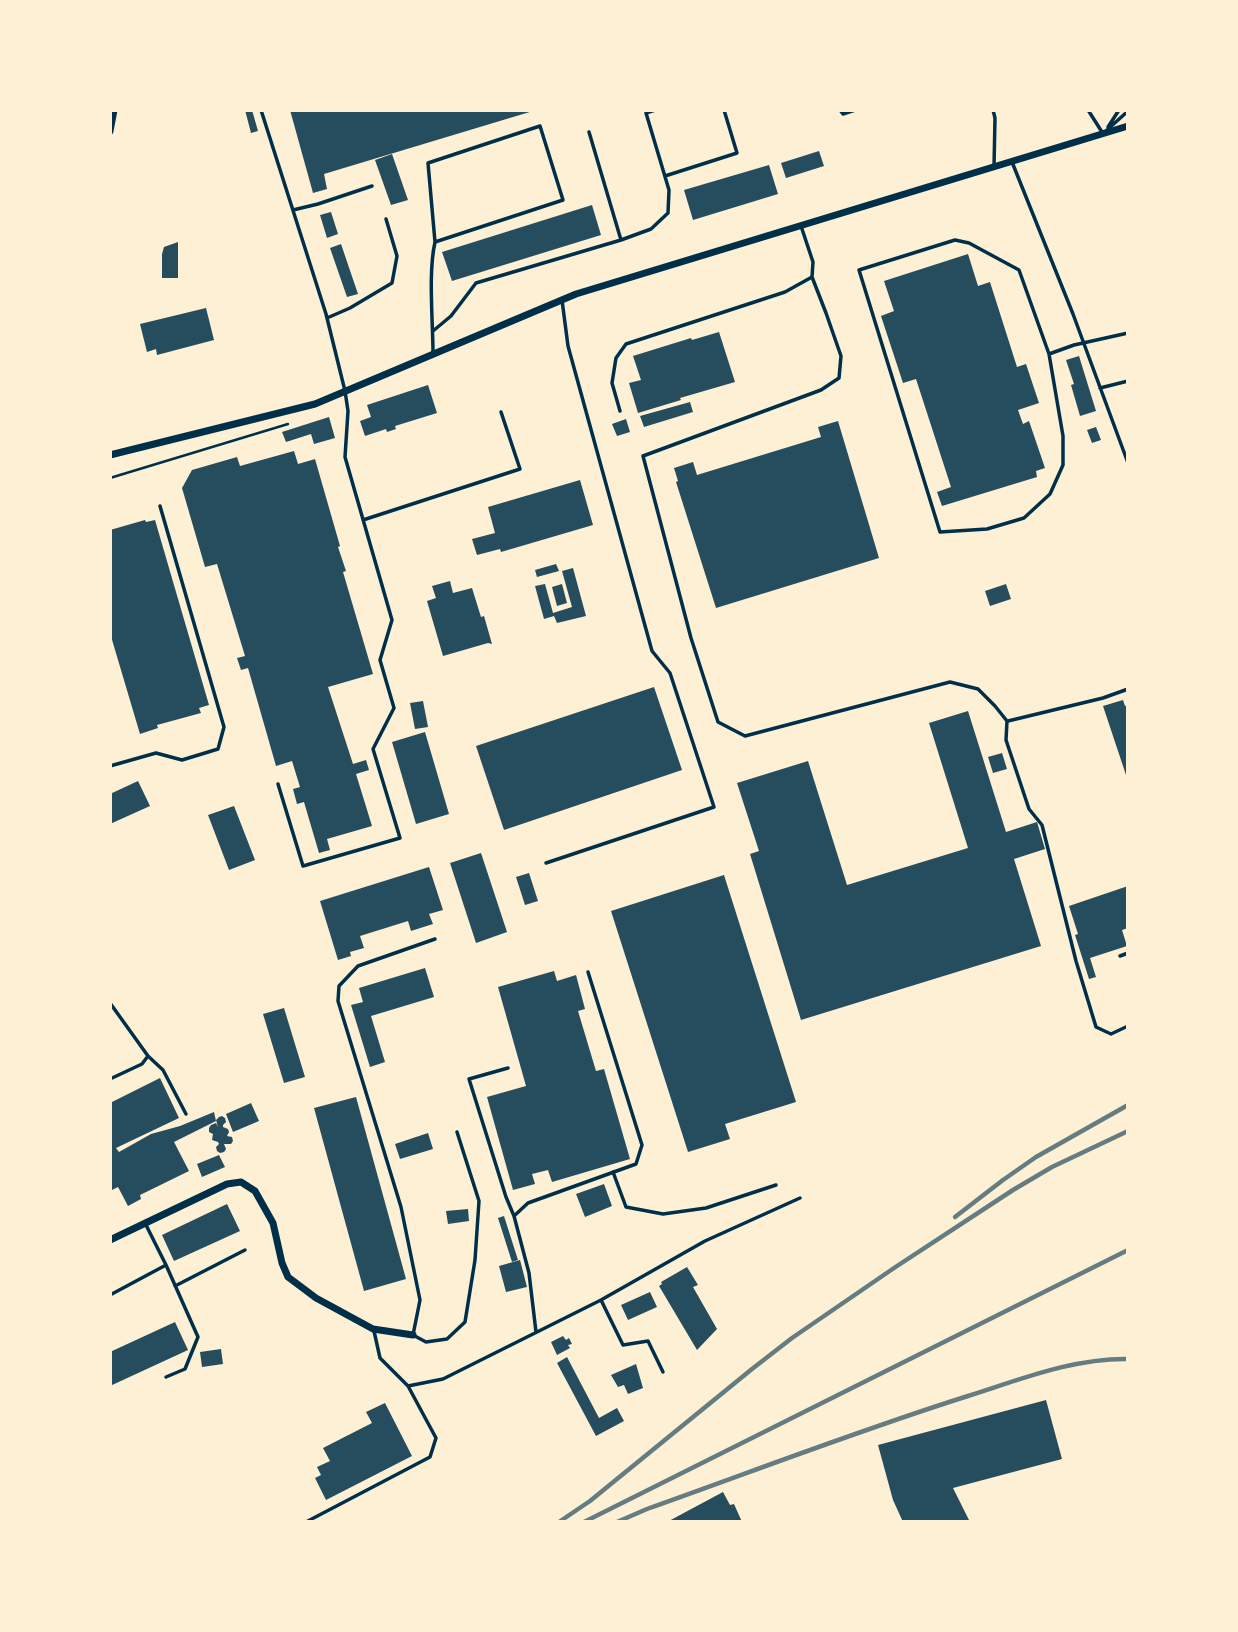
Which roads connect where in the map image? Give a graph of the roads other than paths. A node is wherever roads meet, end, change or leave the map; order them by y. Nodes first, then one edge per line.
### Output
1 (114, 110) edge
2 (261, 110) edge
3 (654, 110) edge
4 (724, 110) edge
5 (840, 110) edge
6 (855, 110) edge
7 (993, 110) edge
8 (1088, 110) edge
9 (1119, 110) edge
10 (1128, 111) edge
11 (1128, 126) edge
12 (110, 131) edge
13 (589, 132) dead end
14 (1103, 134) junction
15 (1012, 162) junction
16 (994, 167) junction
17 (665, 176) junction
18 (372, 186) dead end
19 (293, 210) junction
20 (386, 219) dead end
21 (802, 226) junction
22 (621, 240) junction
23 (435, 242) junction
24 (812, 277) junction
25 (562, 300) junction
26 (327, 318) junction
27 (433, 331) junction
28 (1128, 333) edge
29 (1084, 343) junction
30 (433, 354) junction
31 (1049, 354) junction
32 (1128, 381) edge
33 (1100, 388) junction
34 (345, 391) junction
35 (620, 411) dead end
36 (501, 412) dead end
37 (110, 455) edge
38 (1128, 463) edge
39 (160, 506) dead end
40 (363, 520) junction
41 (1128, 690) edge
42 (1007, 722) junction
43 (110, 766) edge
44 (278, 784) dead end
45 (546, 863) dead end
46 (435, 939) dead end
47 (1128, 953) edge
48 (1120, 956) dead end
49 (588, 972) dead end
50 (110, 1003) edge
51 (1128, 1026) edge
52 (148, 1056) junction
53 (509, 1068) dead end
54 (110, 1079) edge
55 (186, 1114) dead end
56 (457, 1132) dead end
57 (613, 1172) junction
58 (776, 1185) dead end
59 (800, 1198) dead end
60 (514, 1216) junction
61 (145, 1223) junction
62 (110, 1240) edge
63 (245, 1250) dead end
64 (166, 1265) junction
65 (175, 1286) junction
66 (110, 1294) edge
67 (601, 1300) junction
68 (373, 1329) junction
69 (536, 1332) junction
70 (413, 1335) junction
71 (663, 1372) dead end
72 (166, 1377) dead end
73 (408, 1386) junction
74 (306, 1522) edge

1 - 12 street
2 - 19 lane
3 - 17 lane
4 - 17 lane
5 - 6 lane
7 - 16 lane
8 - 14 lane
9 - 14 lane
10 - 14 lane
11 - 14 street
13 - 22 lane
14 - 15 street
15 - 16 street
15 - 29 lane
16 - 21 street
17 - 22 lane
18 - 19 lane
19 - 26 lane
20 - 26 lane
21 - 24 lane
21 - 25 street
22 - 27 lane
23 - 23 lane
23 - 27 lane
24 - 35 lane
24 - 42 lane
25 - 30 street
25 - 45 lane
26 - 34 lane
27 - 30 lane
28 - 29 lane
29 - 31 lane
29 - 33 lane
30 - 34 street
31 - 31 lane
32 - 33 lane
33 - 38 lane
34 - 37 street
34 - 40 lane
36 - 40 lane
39 - 43 lane
40 - 44 lane
41 - 42 lane
42 - 51 lane
46 - 70 lane
47 - 48 lane
49 - 57 lane
50 - 52 lane
52 - 54 lane
52 - 55 lane
53 - 60 lane
56 - 70 lane
57 - 58 lane
57 - 60 lane
59 - 67 lane
60 - 69 lane
61 - 62 street
61 - 64 lane
61 - 68 street
63 - 65 lane
64 - 65 lane
64 - 66 lane
65 - 72 lane
67 - 69 lane
67 - 71 lane
68 - 70 street
68 - 73 lane
69 - 73 lane
73 - 74 lane

